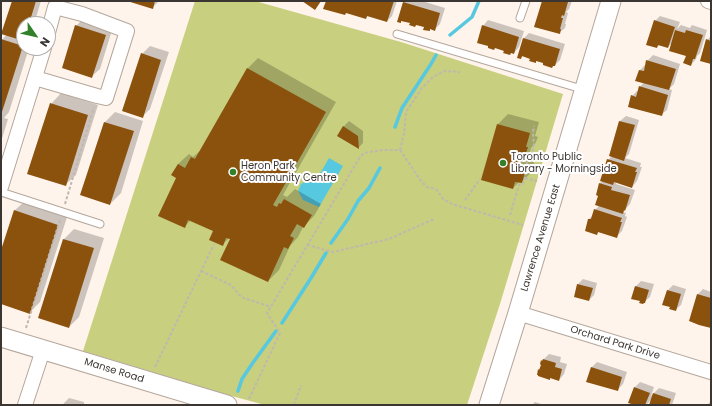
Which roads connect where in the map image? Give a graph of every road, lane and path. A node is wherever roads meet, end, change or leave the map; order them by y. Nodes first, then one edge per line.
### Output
1 (526, 1) edge
2 (611, 1) edge
3 (708, 1) edge
4 (711, 2) edge
5 (53, 16) edge
6 (520, 18) dead end
7 (397, 34) dead end
8 (42, 56) edge
9 (460, 72) dead end
10 (35, 78) junction
11 (585, 90) junction
12 (534, 126) dead end
13 (400, 150) junction
14 (525, 178) junction
15 (480, 179) dead end
16 (537, 181) dead end
17 (1, 187) edge
18 (1, 192) edge
19 (465, 200) dead end
20 (510, 214) dead end
21 (434, 219) dead end
22 (100, 224) dead end
23 (523, 225) dead end
24 (214, 244) dead end
25 (307, 245) junction
26 (201, 271) junction
27 (271, 307) junction
28 (518, 313) junction
29 (1, 337) edge
30 (43, 350) junction
31 (155, 368) dead end
32 (711, 372) edge
33 (301, 385) dead end
34 (249, 399) dead end
35 (217, 404) edge
36 (26, 405) edge
37 (294, 405) edge
38 (489, 405) edge

1 - 6 lane
2 - 11 main road, Lawrence Avenue East
3 - 4 street
5 - 10 street
7 - 11 lane
8 - 10 street
9 - 13 path
10 - 17 street
11 - 28 main road, Lawrence Avenue East
12 - 14 path
13 - 23 path
13 - 25 path
14 - 16 path
14 - 20 path
15 - 19 path
18 - 22 lane
21 - 25 path
24 - 26 path
25 - 27 path
26 - 27 path
26 - 31 path
27 - 34 path
28 - 32 street, Orchard Park Drive
28 - 38 main road, Lawrence Avenue East
29 - 30 main road, Manse Road
30 - 35 main road, Manse Road
30 - 36 street
33 - 37 path

